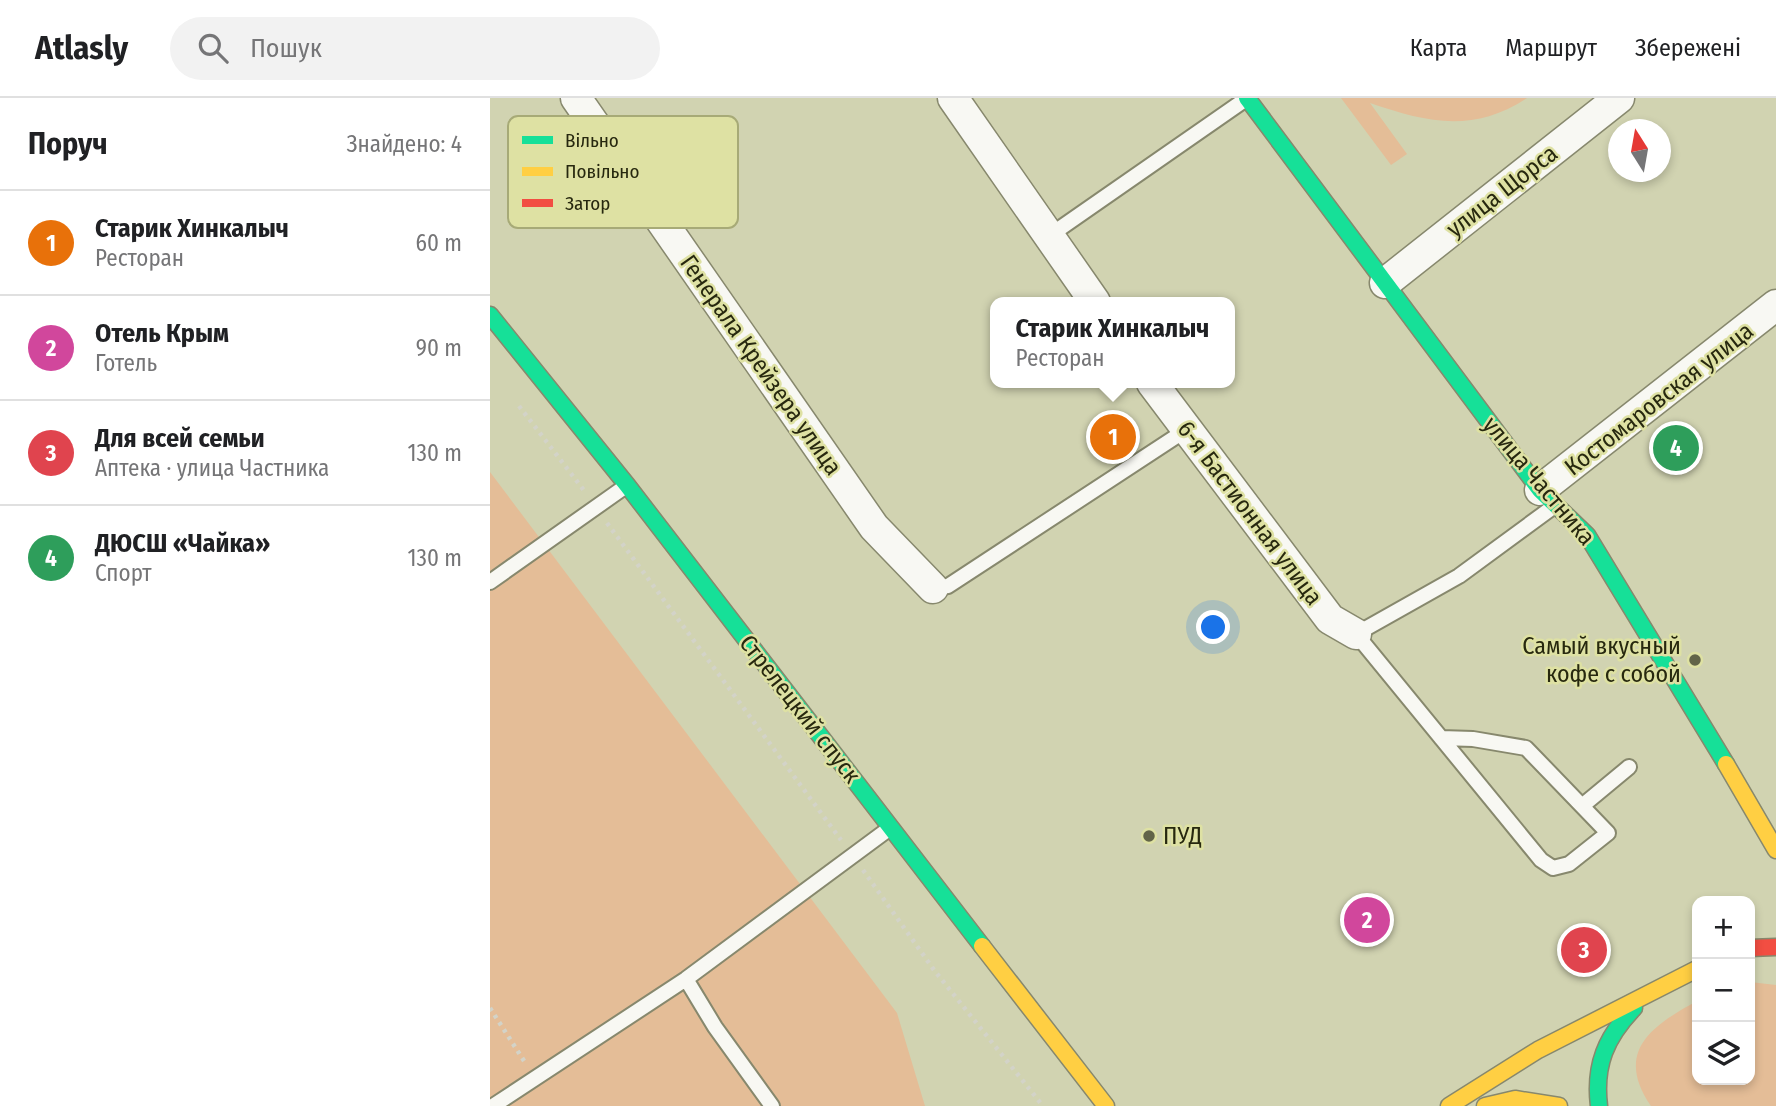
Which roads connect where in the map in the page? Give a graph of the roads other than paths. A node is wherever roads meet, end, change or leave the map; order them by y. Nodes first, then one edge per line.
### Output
1 (576, 98) edge
2 (953, 98) edge
3 (1247, 98) edge
4 (1619, 98) edge
5 (589, 116) edge
6 (666, 228) edge
7 (1049, 236) junction
8 (1385, 283) junction
9 (1092, 297) edge
10 (1776, 305) edge
11 (490, 315) edge
12 (1156, 388) edge
13 (1186, 430) junction
14 (627, 485) junction
15 (1549, 497) junction
16 (490, 582) edge
17 (933, 588) joint
18 (1356, 634) junction
19 (1441, 738) junction
20 (1629, 767) dead end
21 (1582, 806) junction
22 (891, 827) junction
23 (1776, 850) edge
24 (804, 891) dead end
25 (1776, 947) edge
26 (1755, 948) edge
27 (1692, 972) edge
28 (686, 979) junction
29 (1645, 996) junction
30 (493, 1106) edge
31 (772, 1106) edge
32 (1107, 1106) edge
33 (1449, 1106) edge
34 (1485, 1106) edge
35 (1559, 1106) edge
36 (1599, 1106) edge

1 - 5 street, Генерала Крейзера улица
2 - 7 street
3 - 7 lane
3 - 8 main road, улица Частника
4 - 8 street, улица Щорса
6 - 17 street, Генерала Крейзера улица
7 - 9 street
8 - 15 main road, улица Частника
10 - 15 street, Костомаровская улица
11 - 14 main road, Стрелецкий спуск
12 - 13 street, 6-я Бастионная улица
13 - 17 lane
13 - 18 street, 6-я Бастионная улица
14 - 16 lane
14 - 22 main road, Стрелецкий спуск
15 - 18 lane
15 - 23 main road, улица Частника
18 - 19 lane
19 - 21 lane
19 - 21 lane
20 - 21 lane
22 - 24 lane
22 - 28 lane
22 - 32 main road, Стрелецкий спуск
25 - 26 main road
27 - 29 main road
28 - 30 lane
28 - 31 lane
29 - 33 main road
29 - 36 main road
34 - 35 main road

